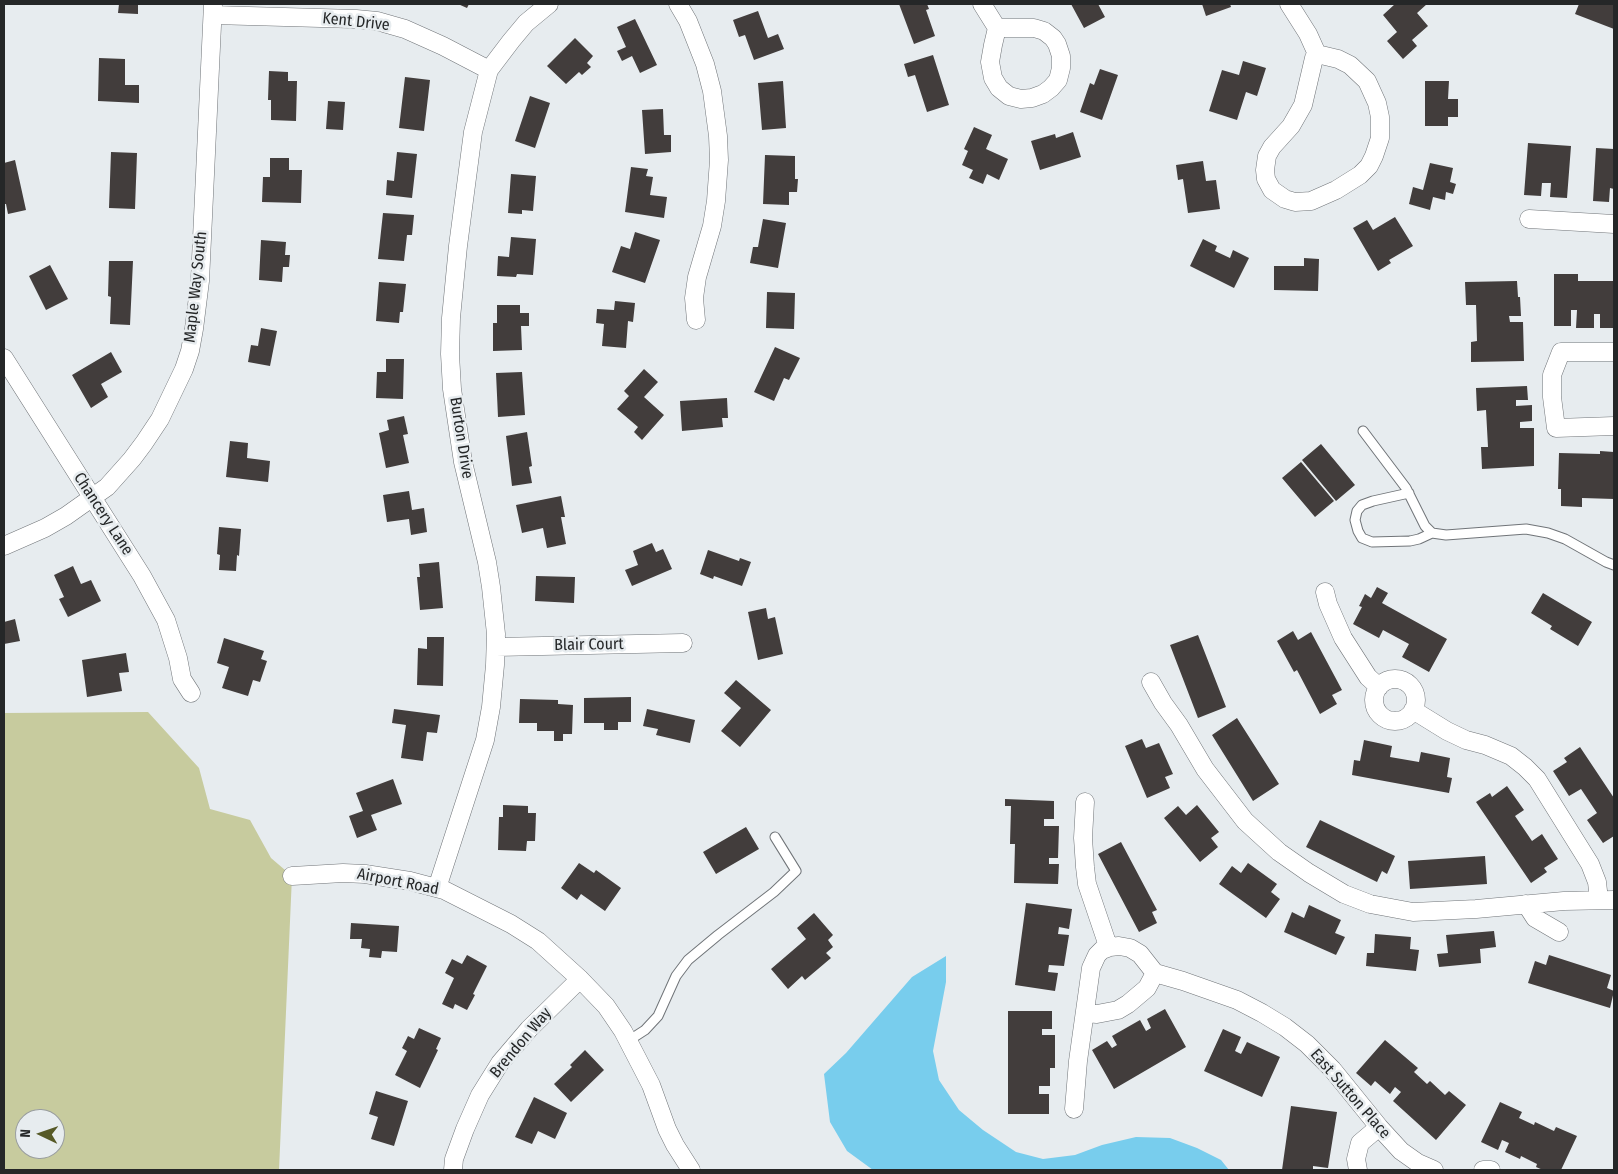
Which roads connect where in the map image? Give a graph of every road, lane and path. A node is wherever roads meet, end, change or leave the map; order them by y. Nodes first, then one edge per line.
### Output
1 (549, 4) edge
2 (678, 4) edge
3 (982, 4) edge
4 (1289, 4) edge
5 (213, 9) edge
6 (998, 28) junction
7 (1317, 54) junction
8 (489, 70) junction
9 (1529, 219) dead end
10 (1614, 224) edge
11 (696, 320) dead end
12 (1614, 352) edge
13 (4, 358) edge
14 (1614, 426) edge
15 (1363, 431) dead end
16 (1409, 493) junction
17 (92, 498) junction
18 (1432, 534) junction
19 (4, 546) edge
20 (1614, 565) edge
21 (1325, 592) dead end
22 (683, 643) dead end
23 (496, 647) junction
24 (1151, 682) dead end
25 (187, 686) dead end
26 (1378, 687) junction
27 (1413, 710) junction
28 (1085, 802) dead end
29 (775, 837) dead end
30 (292, 876) dead end
31 (437, 888) junction
32 (1607, 900) edge
33 (1526, 904) junction
34 (1559, 932) dead end
35 (1110, 947) junction
36 (1155, 973) junction
37 (580, 979) junction
38 (1085, 1013) junction
39 (628, 1041) junction
40 (1074, 1109) dead end
41 (1379, 1127) junction
42 (453, 1170) edge
43 (691, 1170) edge
44 (1358, 1170) edge
45 (1434, 1170) edge
46 (1483, 1170) edge
47 (1492, 1170) edge

1 - 8 street, Burton Drive
2 - 11 street
3 - 6 street
4 - 7 street
5 - 8 street, Kent Drive
5 - 17 street, Maple Way South
6 - 6 street
7 - 7 street
8 - 23 street, Burton Drive
9 - 10 street
12 - 14 street
13 - 17 street, Chancery Lane
15 - 16 lane
16 - 18 lane
16 - 18 lane
17 - 19 street, Maple Way South
17 - 25 street, Chancery Lane
18 - 20 lane
21 - 26 street
22 - 23 street, Blair Court
23 - 31 street, Burton Drive
24 - 33 street
26 - 27 street
26 - 27 street
27 - 32 street
28 - 35 street
29 - 39 lane
30 - 31 street, Airport Road
31 - 37 street, Airport Road
32 - 33 street
33 - 34 street
35 - 36 street
35 - 38 street
36 - 38 street
36 - 41 street, East Sutton Place
37 - 39 street, Airport Road
37 - 42 street, Brendon Way
38 - 40 street
39 - 43 street, Airport Road
41 - 44 street
41 - 45 street, East Sutton Place
46 - 47 street

